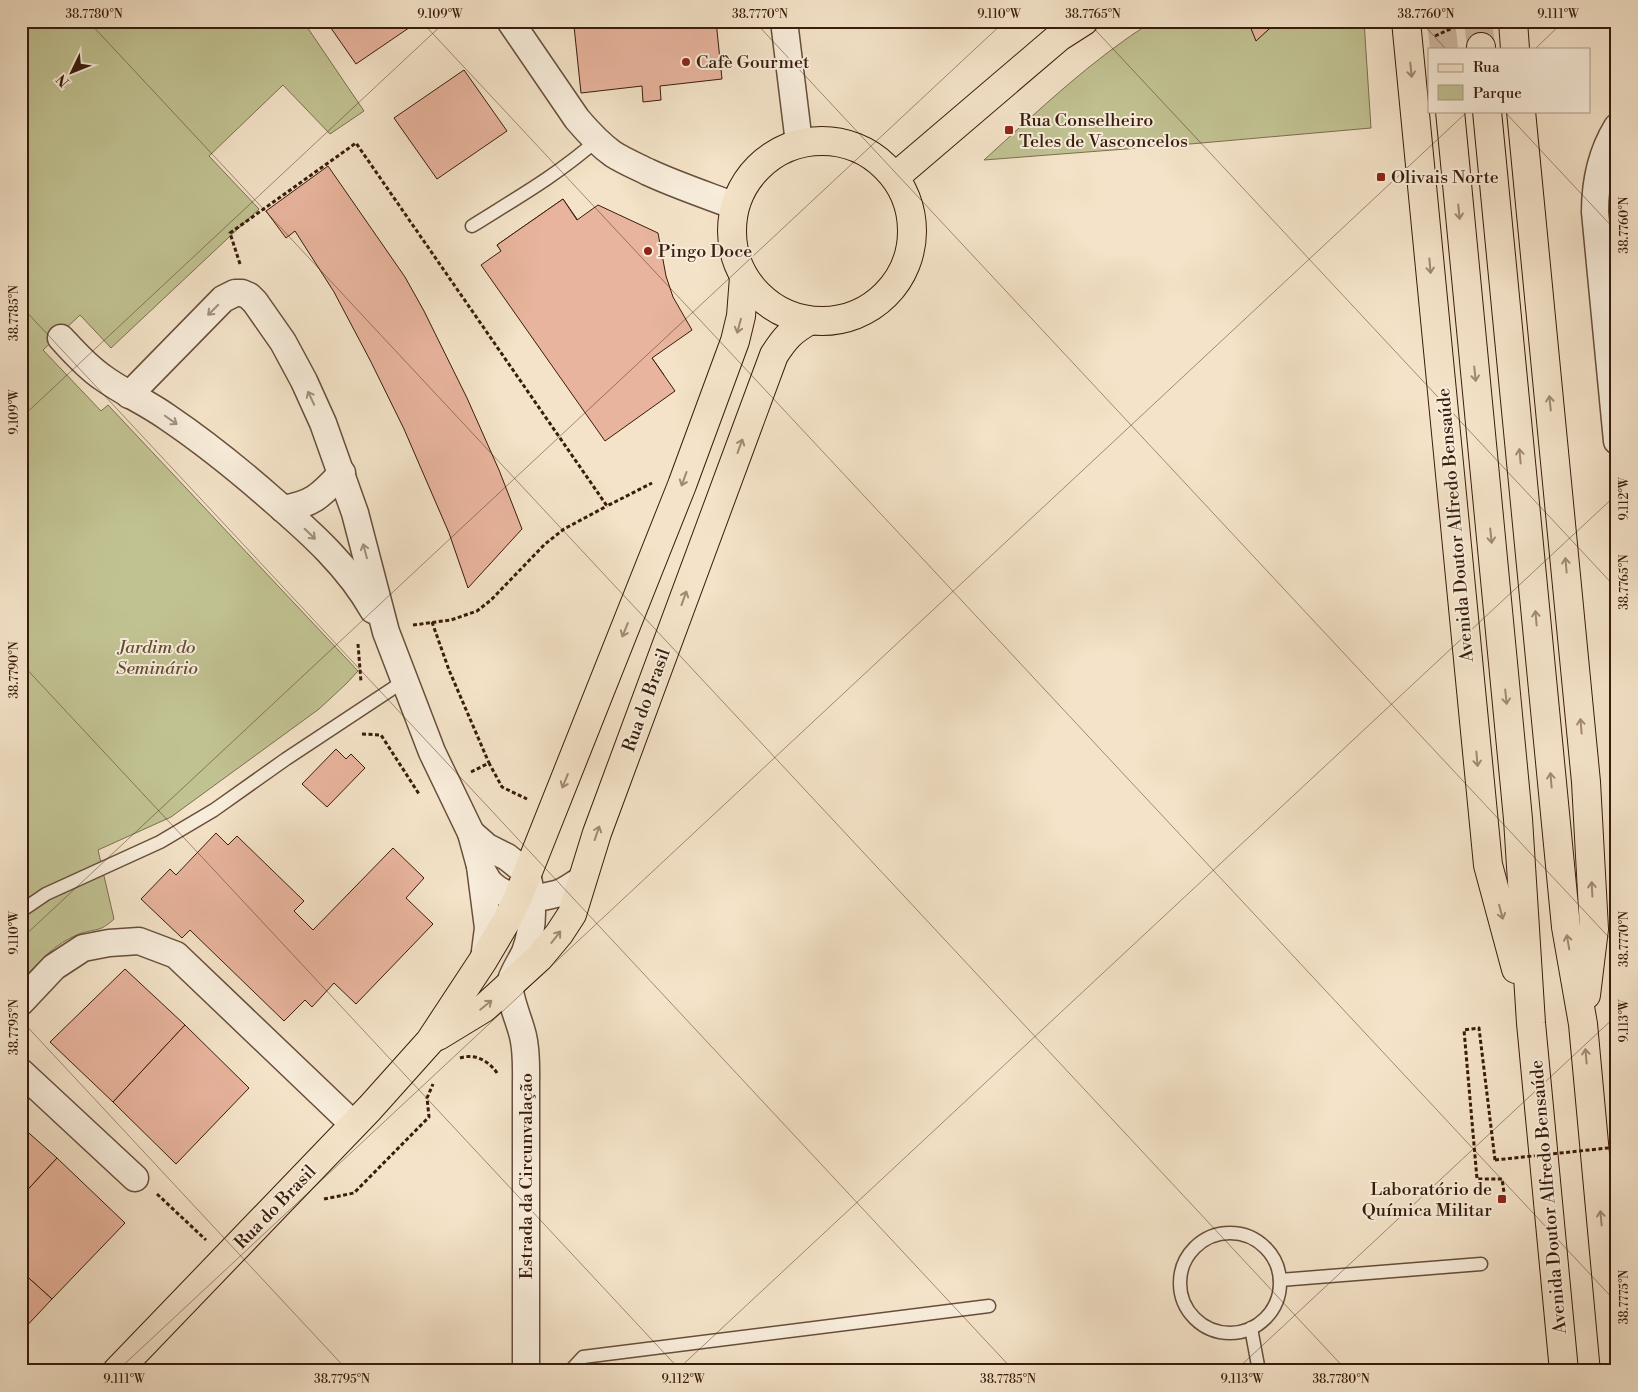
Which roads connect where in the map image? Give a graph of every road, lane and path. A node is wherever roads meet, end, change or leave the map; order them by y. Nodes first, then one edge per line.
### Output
1 (510, 21) edge
2 (784, 21) edge
3 (1084, 21) edge
4 (1406, 21) edge
5 (1466, 21) edge
6 (1513, 21) edge
7 (1432, 37) dead end
8 (1515, 48) edge
9 (1450, 112) edge
10 (1487, 112) edge
11 (1521, 112) edge
12 (1617, 127) edge
13 (597, 140) junction
14 (800, 143) junction
15 (895, 177) junction
16 (735, 206) junction
17 (472, 226) dead end
18 (744, 277) junction
19 (249, 296) junction
20 (809, 321) junction
21 (61, 338) dead end
22 (129, 395) junction
23 (1617, 441) edge
24 (342, 473) junction
25 (682, 485) junction
26 (607, 506) junction
27 (283, 509) junction
28 (432, 622) junction
29 (386, 632) junction
30 (404, 681) junction
31 (356, 686) dead end
32 (349, 718) junction
33 (489, 764) junction
34 (447, 784) junction
35 (552, 812) junction
36 (472, 833) junction
37 (480, 866) junction
38 (583, 879) junction
39 (526, 889) junction
40 (21, 910) edge
41 (484, 959) junction
42 (510, 984) junction
43 (21, 1002) edge
44 (1531, 1023) junction
45 (1583, 1024) junction
46 (430, 1041) junction
47 (458, 1060) dead end
48 (21, 1072) edge
49 (498, 1074) dead end
50 (436, 1080) dead end
51 (354, 1125) junction
52 (1617, 1147) edge
53 (135, 1178) joint
54 (1505, 1199) dead end
55 (320, 1201) dead end
56 (202, 1245) dead end
57 (1481, 1264) dead end
58 (1280, 1280) junction
59 (989, 1306) dead end
60 (1251, 1328) junction
61 (118, 1371) edge
62 (526, 1371) edge
63 (570, 1371) edge
64 (1259, 1371) edge
65 (1564, 1371) edge
66 (1615, 1371) edge

1 - 13 street
2 - 14 street
3 - 15 main road
4 -> 44 main road, Avenida Doutor Alfredo Bensaúde
5 - 7 path
6 - 8 main road
9 -> 44 main road, Avenida Doutor Alfredo Bensaúde
45 -> 10 main road
45 -> 11 main road
12 - 23 street
13 - 16 street
13 - 17 lane
14 - 15 main road
14 - 16 main road
15 - 20 main road
16 - 18 main road
18 - 20 main road
18 -> 25 main road, Rua do Brasil
19 -> 22 street
24 -> 19 street
19 - 26 path
38 -> 20 main road, Rua do Brasil
21 - 22 street
22 -> 27 street
24 - 27 street
29 -> 24 street
25 - 26 path
25 -> 35 main road, Rua do Brasil
26 - 28 path
27 -> 29 street
28 - 29 path
28 - 33 path
29 - 30 street
29 - 31 path
30 - 32 lane
30 - 34 street
32 - 34 path
32 - 40 lane
33 - 34 path
33 - 35 path
34 - 36 street
35 - 39 main road, Rua do Brasil
36 - 37 street
36 - 39 street
37 - 39 street
37 - 41 street
38 - 39 street
42 -> 38 main road, Rua do Brasil
39 - 41 main road, Rua do Brasil
39 - 42 street
41 - 46 main road, Rua do Brasil
46 -> 42 main road, Rua do Brasil
42 - 62 street, Estrada da Circunvalação
43 - 51 street
44 - 65 main road, Avenida Doutor Alfredo Bensaúde
66 -> 45 main road
46 - 51 main road, Rua do Brasil
47 - 49 path
48 - 53 street
50 - 55 path
51 - 61 main road, Rua do Brasil
52 - 54 path, bridge
53 - 56 path
57 - 58 lane
58 - 60 lane
58 - 60 lane
59 - 63 lane
60 - 64 lane

